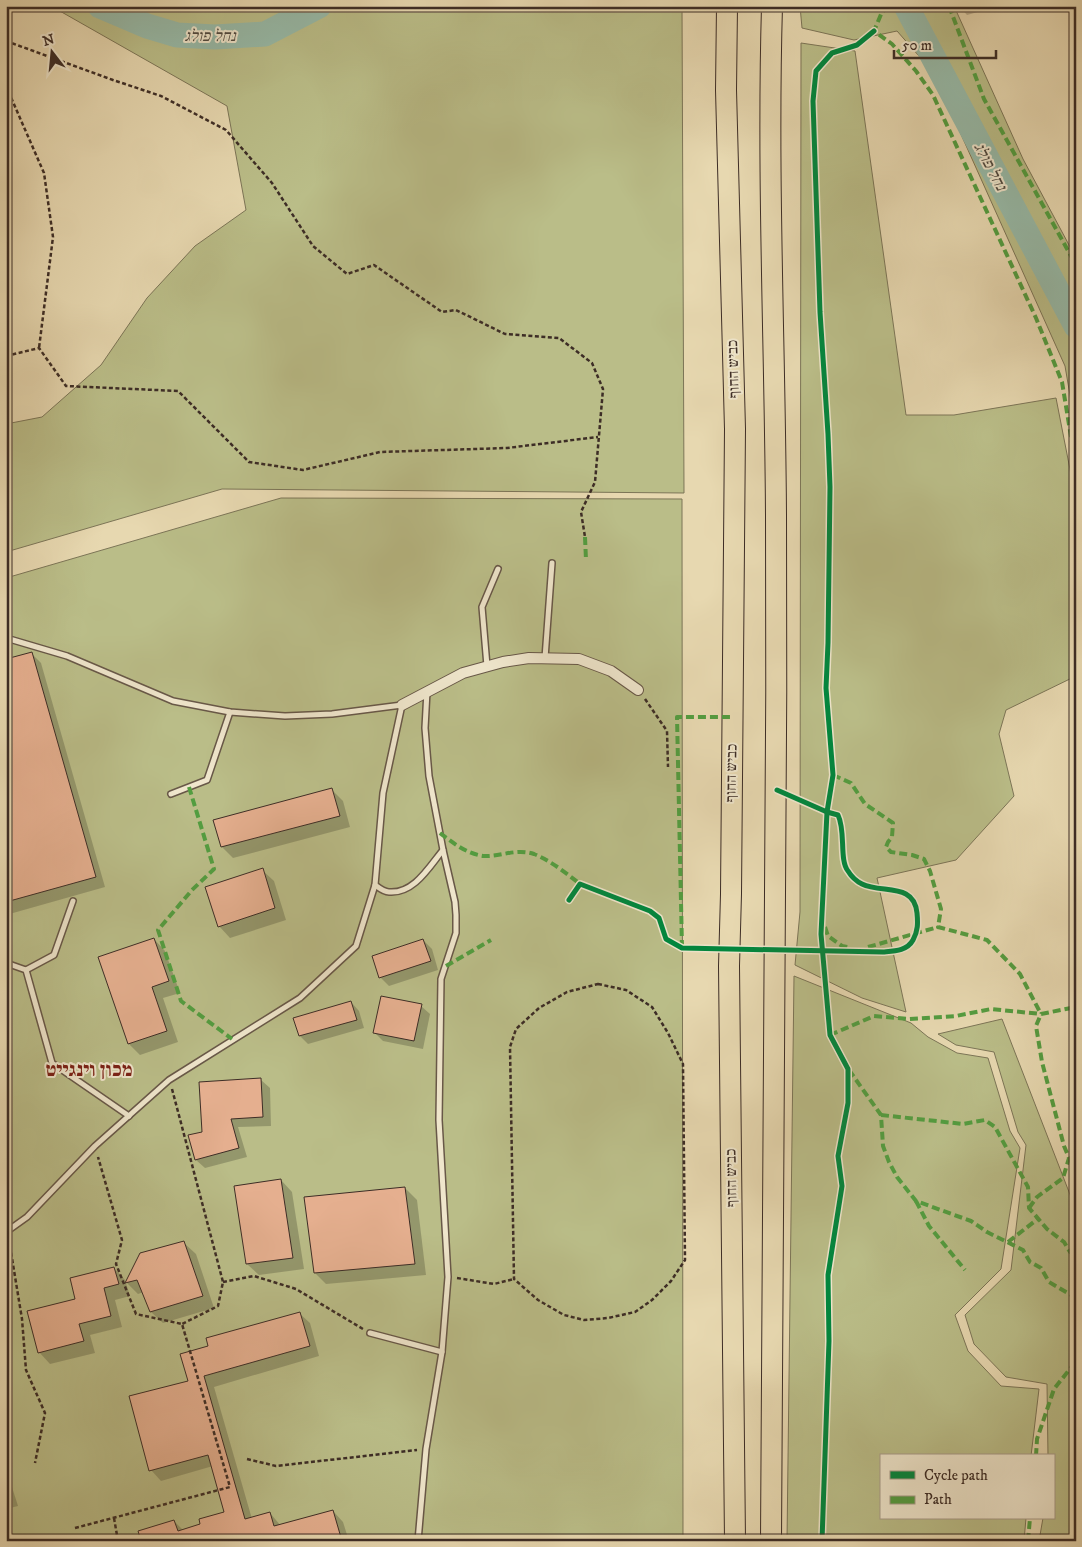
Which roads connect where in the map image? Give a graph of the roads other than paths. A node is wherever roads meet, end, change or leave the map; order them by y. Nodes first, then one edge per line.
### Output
1 (727, 6) edge
2 (772, 6) edge
3 (552, 563) dead end
4 (498, 569) dead end
5 (6, 638) edge
6 (545, 658) junction
7 (487, 666) junction
8 (638, 690) road end
9 (428, 691) junction
10 (402, 704) junction
11 (230, 712) junction
12 (171, 794) dead end
13 (443, 850) junction
14 (375, 885) junction
15 (73, 901) dead end
16 (6, 963) edge
17 (26, 970) junction
18 (129, 1116) junction
19 (7, 1231) edge
20 (370, 1334) road end
21 (442, 1352) junction
22 (418, 1541) edge
23 (735, 1541) edge
24 (771, 1541) edge

1 - 23 highway, כביש החוף
2 - 24 highway
3 - 6 lane
4 - 7 lane
5 - 11 lane
6 - 7 street
6 - 8 street
7 - 9 street
9 - 10 street
9 - 13 lane
10 - 11 lane
10 - 14 lane
11 - 12 lane
13 - 14 lane
13 - 21 lane
14 - 18 lane
15 - 17 lane
16 - 17 lane
17 - 18 lane
18 - 19 lane
20 - 21 lane
21 - 22 lane

